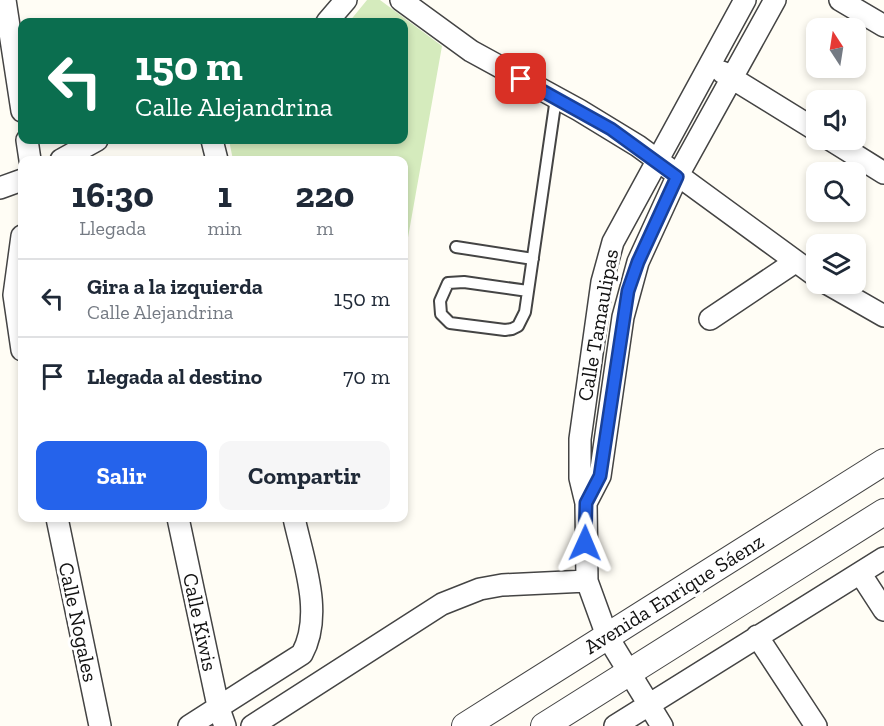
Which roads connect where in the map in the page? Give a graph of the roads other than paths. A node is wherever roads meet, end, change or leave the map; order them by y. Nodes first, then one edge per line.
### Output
1 (5, 0) edge
2 (346, 0) edge
3 (401, 0) edge
4 (744, 0) edge
5 (775, 0) edge
6 (840, 0) edge
7 (330, 18) edge
8 (884, 26) edge
9 (709, 64) junction
10 (733, 79) junction
11 (18, 85) edge
12 (556, 98) junction
13 (806, 124) edge
14 (90, 144) edge
15 (847, 150) edge
16 (68, 156) edge
17 (656, 160) junction
18 (884, 173) edge
19 (677, 177) junction
20 (18, 181) edge
21 (0, 188) edge
22 (456, 247) dead end
23 (533, 259) junction
24 (795, 262) junction
25 (18, 266) edge
26 (806, 269) edge
27 (528, 291) junction
28 (846, 294) edge
29 (884, 316) edge
30 (710, 319) dead end
31 (18, 323) edge
32 (884, 462) edge
33 (586, 503) junction
34 (884, 512) edge
35 (58, 522) edge
36 (179, 522) edge
37 (295, 522) edge
38 (884, 558) edge
39 (860, 573) junction
40 (587, 581) junction
41 (884, 609) edge
42 (607, 636) junction
43 (757, 636) junction
44 (627, 673) junction
45 (649, 705) junction
46 (222, 716) edge
47 (100, 726) edge
48 (189, 726) edge
49 (252, 726) edge
50 (465, 726) edge
51 (544, 726) edge
52 (615, 726) edge
53 (662, 726) edge
54 (816, 726) edge

1 - 11 street
2 - 7 street
3 - 12 street
4 - 9 street, Calle Tamaulipas
5 - 10 street, Calle Tamaulipas
6 - 8 street
9 - 10 street
9 - 17 street, Calle Tamaulipas
10 - 13 street
10 - 19 street, Calle Tamaulipas
12 - 17 street
12 - 23 lane
14 - 16 street
15 - 18 street
17 - 19 street
17 - 33 street, Calle Tamaulipas
19 - 24 street
19 - 33 street, Calle Tamaulipas
20 - 21 street
22 - 23 lane
23 - 27 lane
24 - 26 street
24 - 30 street
25 - 31 street
27 - 27 lane
28 - 29 street
32 - 42 street, Avenida Enrique Sáenz
33 - 40 street, Calle Tamaulipas
34 - 44 street, Avenida Enrique Sáenz
35 - 47 street, Calle Nogales
36 - 46 street, Calle Kiwis
37 - 46 street
38 - 39 street
39 - 41 street
39 - 43 street
40 - 42 street, Calle Tamaulipas
40 - 49 street
42 - 44 street, Calle Tamaulipas
42 - 50 street, Avenida Enrique Sáenz
43 - 45 street
43 - 54 street
44 - 45 street, Calle Tamaulipas
44 - 51 street, Avenida Enrique Sáenz
45 - 52 street
45 - 53 street, Calle Tamaulipas
46 - 48 street

